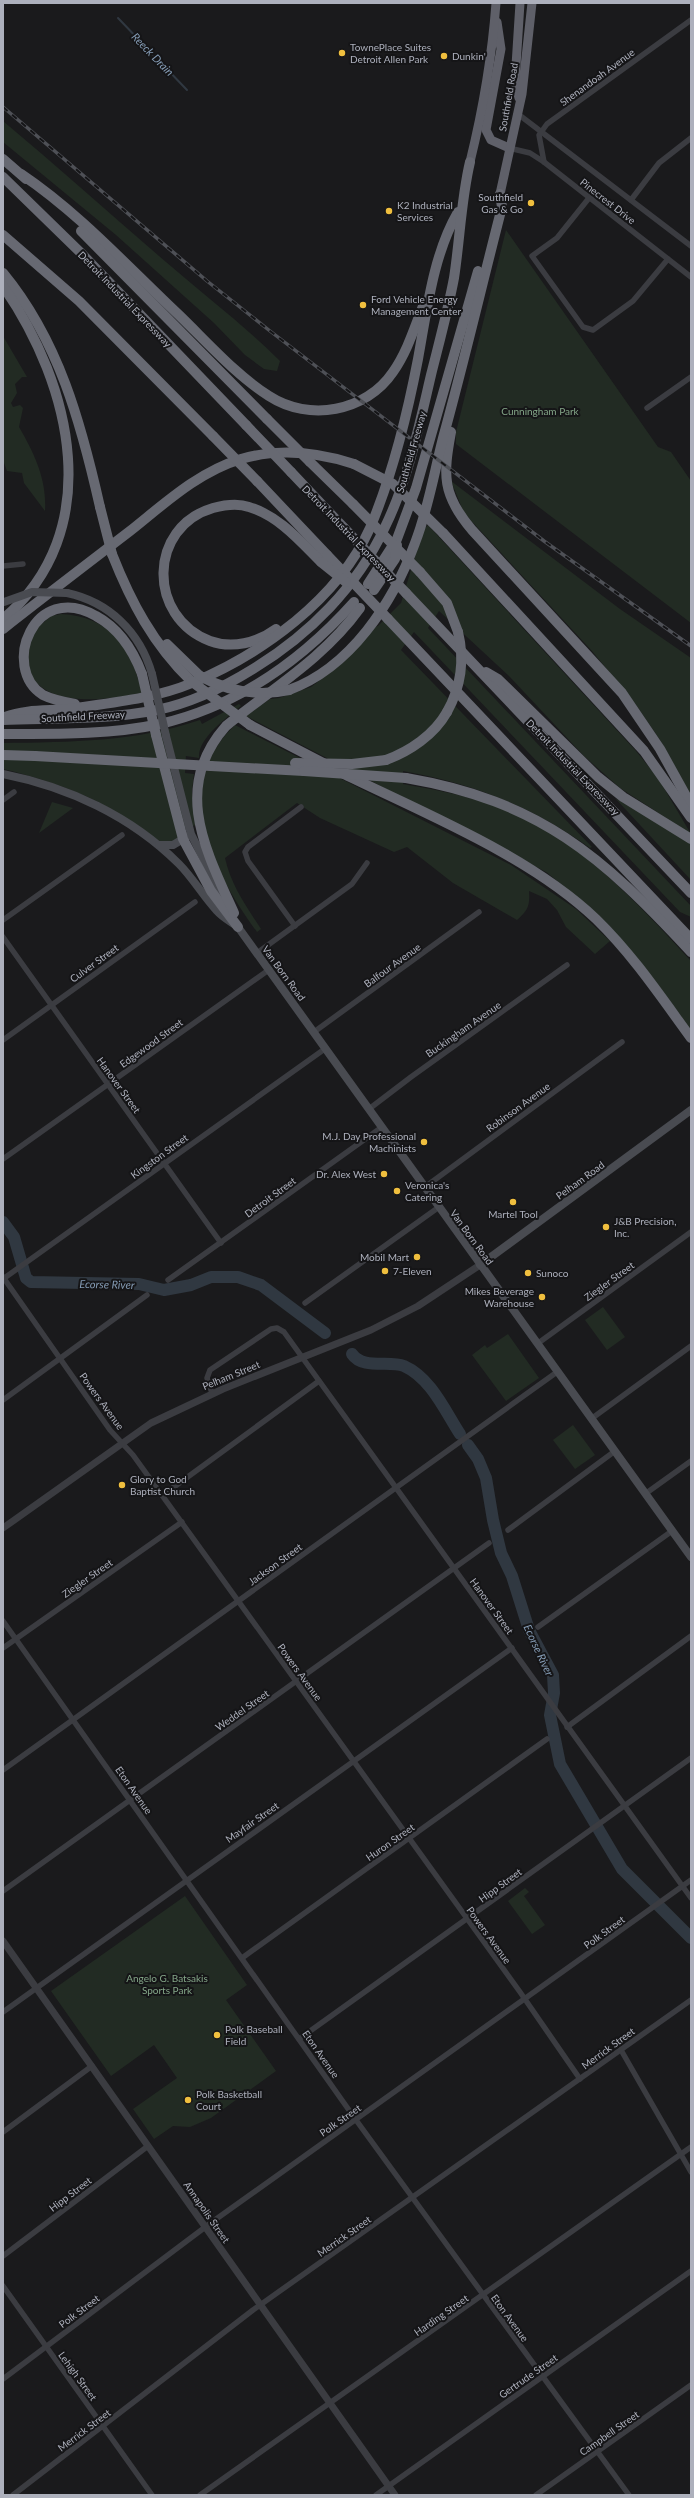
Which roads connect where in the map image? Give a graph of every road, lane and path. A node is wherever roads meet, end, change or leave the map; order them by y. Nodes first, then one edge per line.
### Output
1 (496, 3) edge
2 (520, 3) edge
3 (532, 3) edge
4 (495, 15) junction
5 (691, 20) edge
6 (520, 103) junction
7 (518, 114) junction
8 (541, 130) junction
9 (691, 138) edge
10 (510, 148) junction
11 (3, 159) edge
12 (470, 162) joint
13 (544, 162) junction
14 (21, 174) junction
15 (3, 177) edge
16 (500, 194) junction
17 (589, 198) junction
18 (631, 200) junction
19 (461, 208) junction
20 (3, 235) edge
21 (691, 246) edge
22 (668, 259) junction
23 (3, 273) edge
24 (691, 276) edge
25 (3, 286) edge
26 (431, 288) junction
27 (691, 377) edge
28 (459, 383) junction
29 (647, 408) dead end
30 (374, 516) junction
31 (324, 558) junction
32 (23, 564) dead end
33 (3, 566) edge
34 (120, 575) junction
35 (371, 587) dead end
36 (4, 602) edge
37 (3, 619) edge
38 (3, 629) edge
39 (476, 665) junction
40 (147, 674) junction
41 (83, 706) junction
42 (3, 719) edge
43 (3, 734) edge
44 (3, 755) edge
45 (228, 767) junction
46 (3, 774) edge
47 (14, 792) dead end
48 (3, 800) edge
49 (691, 805) edge
50 (301, 807) dead end
51 (691, 818) edge
52 (122, 835) dead end
53 (187, 836) junction
54 (691, 839) edge
55 (158, 845) junction
56 (367, 863) dead end
57 (691, 892) edge
58 (195, 902) dead end
59 (479, 912) dead end
60 (234, 913) junction
61 (3, 920) edge
62 (295, 926) junction
63 (238, 927) junction
64 (3, 937) edge
65 (691, 939) edge
66 (691, 952) edge
67 (257, 953) junction
68 (567, 965) dead end
69 (270, 969) junction
70 (51, 1006) junction
71 (314, 1032) junction
72 (691, 1038) edge
73 (3, 1040) edge
74 (622, 1042) dead end
75 (326, 1048) junction
76 (108, 1085) junction
77 (369, 1109) junction
78 (691, 1110) edge
79 (382, 1127) junction
80 (3, 1159) edge
81 (164, 1162) junction
82 (425, 1187) junction
83 (439, 1207) junction
84 (691, 1232) edge
85 (221, 1243) junction
86 (480, 1265) junction
87 (3, 1278) edge
88 (168, 1280) dead end
89 (147, 1295) dead end
90 (305, 1302) dead end
91 (537, 1344) junction
92 (691, 1346) edge
93 (303, 1358) junction
94 (60, 1359) junction
95 (557, 1372) junction
96 (319, 1381) junction
97 (212, 1393) junction
98 (3, 1400) edge
99 (591, 1419) junction
100 (122, 1442) junction
101 (614, 1451) junction
102 (691, 1460) edge
103 (396, 1488) junction
104 (645, 1494) junction
105 (163, 1495) junction
106 (182, 1522) junction
107 (3, 1528) edge
108 (508, 1530) dead end
109 (672, 1531) junction
110 (490, 1542) dead end
111 (691, 1557) edge
112 (454, 1568) junction
113 (239, 1601) junction
114 (3, 1621) edge
115 (538, 1628) dead end
116 (691, 1636) edge
117 (17, 1640) junction
118 (3, 1648) edge
119 (512, 1648) junction
120 (297, 1682) junction
121 (73, 1720) junction
122 (566, 1727) junction
123 (547, 1739) dead end
124 (691, 1758) edge
125 (354, 1762) junction
126 (3, 1770) edge
127 (130, 1800) junction
128 (625, 1806) junction
129 (409, 1839) junction
130 (185, 1880) junction
131 (691, 1880) edge
132 (682, 1886) junction
133 (3, 1891) edge
134 (691, 1898) edge
135 (467, 1920) junction
136 (3, 1941) edge
137 (242, 1958) junction
138 (36, 1988) junction
139 (525, 1999) junction
140 (691, 2000) edge
141 (3, 2012) edge
142 (299, 2039) junction
143 (621, 2050) junction
144 (92, 2066) junction
145 (580, 2079) junction
146 (356, 2120) junction
147 (3, 2132) edge
148 (148, 2146) junction
149 (691, 2147) edge
150 (681, 2154) junction
151 (691, 2172) edge
152 (412, 2199) junction
153 (206, 2227) junction
154 (3, 2256) edge
155 (691, 2271) edge
156 (3, 2286) edge
157 (483, 2296) junction
158 (260, 2306) junction
159 (46, 2347) junction
160 (542, 2377) junction
161 (3, 2379) edge
162 (691, 2385) edge
163 (331, 2404) junction
164 (104, 2427) junction
165 (598, 2452) junction
166 (388, 2486) junction
167 (13, 2495) edge
168 (152, 2495) edge
169 (200, 2495) edge
170 (376, 2495) edge
171 (395, 2495) edge
172 (536, 2495) edge
173 (629, 2495) edge

1 - 4 highway
2 - 6 highway
3 - 6 highway, Southfield Road
4 - 10 highway
4 - 12 highway
5 - 8 street, Shenandoah Avenue
6 - 7 highway, Southfield Road
7 - 8 street, Pinecrest Drive
7 - 10 highway, Southfield Road
8 - 13 street
8 - 18 street, Pinecrest Drive
9 - 18 street
10 - 13 street, Pinecrest Drive
10 - 16 highway, Southfield Road
11 - 14 highway
12 - 19 highway, Southfield Freeway
13 - 17 street, Pinecrest Drive
14 - 26 highway
14 - 45 highway, bridge
15 - 39 highway, Detroit Industrial Expressway, bridge
16 - 28 highway
16 - 35 highway, Southfield Freeway
17 - 22 street, Pinecrest Drive
17 - 22 street
18 - 21 street, Pinecrest Drive
19 - 26 highway
19 - 42 highway, Southfield Freeway
20 - 31 highway, bridge
22 - 24 street, Pinecrest Drive
23 - 34 highway, bridge
25 - 37 highway
26 - 30 highway
27 - 29 street
28 - 34 highway, bridge
28 - 49 highway
30 - 31 highway
30 - 41 highway
31 - 65 highway, bridge
32 - 33 street
34 - 72 highway, bridge
36 - 40 main road, bridge
38 - 51 highway, bridge
39 - 54 highway
39 - 57 highway, Detroit Industrial Expressway
40 - 41 highway
40 - 53 highway, bridge
41 - 42 highway
43 - 60 highway, Southfield Freeway
44 - 45 highway, bridge
45 - 66 highway, bridge
46 - 55 main road, Van Born Road
47 - 48 street
50 - 62 street
52 - 61 street
53 - 55 main road
53 - 60 main road, Van Born Road
53 - 63 highway
55 - 63 main road, Van Born Road
56 - 62 street
58 - 70 street, Culver Street
59 - 71 street, Balfour Avenue
60 - 63 main road, Van Born Road
62 - 67 street
63 - 67 main road, Van Born Road
64 - 70 street, Hanover Street
67 - 69 main road, Van Born Road
68 - 77 street, Buckingham Avenue
69 - 71 main road, Van Born Road
69 - 76 street, Edgewood Street
70 - 73 street, Culver Street
70 - 76 street, Hanover Street
71 - 75 main road, Van Born Road
74 - 82 street, Robinson Avenue
75 - 77 main road, Van Born Road
75 - 81 street, Kingston Street
76 - 80 street, Edgewood Street
76 - 81 street, Hanover Street
77 - 79 main road, Van Born Road
78 - 86 main road, Pelham Road
79 - 82 main road, Van Born Road
79 - 85 street, Detroit Street
81 - 85 street, Hanover Street
81 - 87 street, Kingston Street
82 - 83 main road, Van Born Road
83 - 86 main road, Van Born Road
83 - 90 street
84 - 91 street, Ziegler Street
85 - 88 street, Detroit Street
86 - 91 main road, Van Born Road
86 - 93 street, Pelham Street
87 - 94 street, Powers Avenue
89 - 94 street
91 - 95 main road, Van Born Road
92 - 99 street
93 - 96 street, Hanover Street
93 - 97 street, Pelham Street
93 - 97 street, Hanover Street
94 - 98 street
94 - 100 street, Powers Avenue
95 - 99 main road, Van Born Road
95 - 103 street, Jackson Street
96 - 103 street, Hanover Street
96 - 105 street
97 - 100 street, Pelham Street
99 - 101 main road, Van Born Road
100 - 105 street, Powers Avenue
100 - 107 street, Pelham Street
101 - 104 main road, Van Born Road
101 - 108 street
102 - 104 street
103 - 112 street, Hanover Street
103 - 113 street, Jackson Street
104 - 109 main road, Van Born Road
105 - 106 street, Powers Avenue
106 - 113 street, Powers Avenue
106 - 117 street, Ziegler Street
109 - 111 main road, Van Born Road
109 - 115 street
110 - 112 street, Weddel Street
112 - 119 street, Hanover Street
112 - 120 street, Weddel Street
113 - 120 street, Powers Avenue
113 - 121 street, Jackson Street
114 - 117 street, Eton Avenue
116 - 122 street
117 - 118 street, Ziegler Street
117 - 121 street, Eton Avenue
119 - 122 street, Hanover Street
119 - 125 street, Mayfair Street
120 - 125 street, Powers Avenue
120 - 127 street, Weddel Street
121 - 126 street, Jackson Street
121 - 127 street, Eton Avenue
122 - 128 street, Hanover Street
123 - 129 street, Huron Street
124 - 128 street, Hipp Street
125 - 129 street, Powers Avenue
125 - 130 street, Mayfair Street
127 - 130 street, Eton Avenue
127 - 133 street, Weddel Street
128 - 132 street, Hanover Street
128 - 135 street, Hipp Street
129 - 135 street, Powers Avenue
129 - 137 street, Huron Street
130 - 137 street, Eton Avenue
130 - 138 street, Mayfair Street
131 - 132 street, Polk Street
132 - 134 street, Hanover Street
132 - 139 street, Polk Street
135 - 139 street, Powers Avenue
135 - 142 street, Hipp Street
136 - 138 street, Annapolis Street
137 - 142 street, Eton Avenue
138 - 141 street, Mayfair Street
138 - 144 street, Annapolis Street
139 - 145 street, Powers Avenue
139 - 146 street, Polk Street
140 - 143 street, Merrick Street
142 - 146 street, Eton Avenue
143 - 145 street, Merrick Street
143 - 150 street
144 - 147 street
144 - 148 street, Annapolis Street
145 - 152 street, Merrick Street
146 - 152 street, Eton Avenue
146 - 153 street, Polk Street
148 - 153 street, Annapolis Street
148 - 154 street, Hipp Street
149 - 150 street, Harding Street
150 - 151 street
150 - 157 street, Harding Street
152 - 157 street, Eton Avenue
152 - 158 street, Merrick Street
153 - 158 street, Annapolis Street
153 - 159 street, Polk Street
155 - 160 street, Gertrude Street
156 - 159 street, Lehigh Street
157 - 160 street, Eton Avenue
157 - 163 street, Harding Street
158 - 163 street, Annapolis Street
158 - 164 street, Merrick Street
159 - 161 street, Polk Street
159 - 164 street, Lehigh Street
160 - 165 street, Eton Avenue
160 - 166 street, Gertrude Street
162 - 165 street, Campbell Street
163 - 166 street, Annapolis Street
163 - 169 street, Harding Street
164 - 167 street, Merrick Street
164 - 168 street, Lehigh Street
165 - 172 street, Campbell Street
165 - 173 street, Eton Avenue
166 - 170 street, Gertrude Street
166 - 171 street, Annapolis Street

